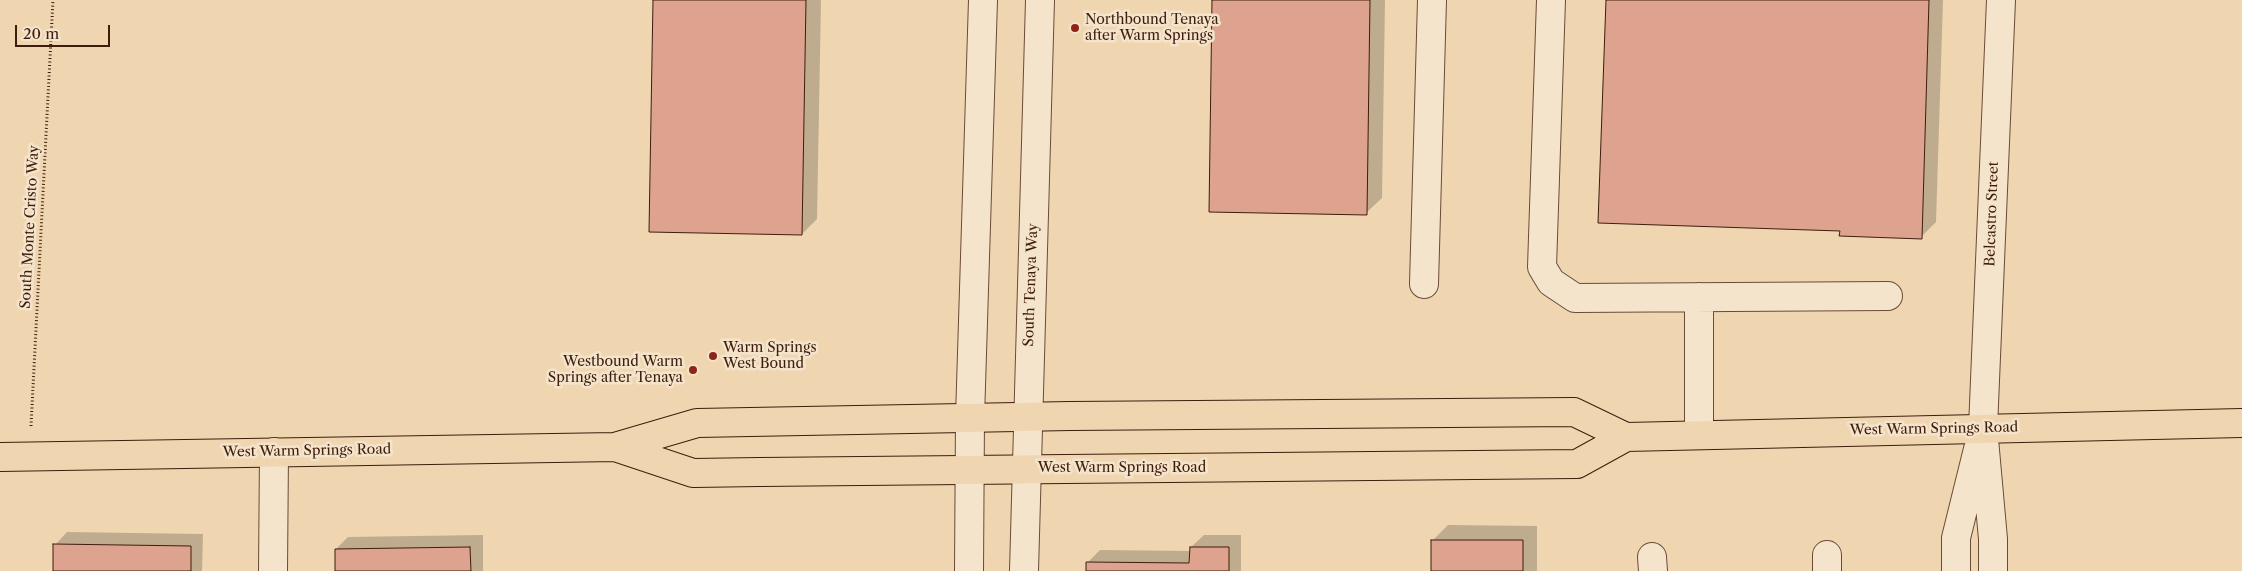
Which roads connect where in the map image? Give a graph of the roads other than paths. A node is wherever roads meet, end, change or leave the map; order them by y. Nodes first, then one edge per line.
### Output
1 (983, 0) edge
2 (1040, 0) edge
3 (1432, 0) edge
4 (1551, 0) edge
5 (2001, 0) edge
6 (1424, 284) dead end
7 (1888, 296) dead end
8 (1699, 297) junction
9 (1027, 417) junction
10 (970, 418) junction
11 (2242, 423) edge
12 (1983, 428) junction
13 (1699, 435) junction
14 (1626, 437) junction
15 (615, 447) junction
16 (274, 452) junction
17 (0, 456) edge
18 (1025, 469) junction
19 (970, 470) junction
20 (273, 571) edge
21 (969, 571) edge
22 (1024, 571) edge
23 (1956, 571) edge
24 (1993, 571) edge

1 - 10 street
2 - 9 street, South Tenaya Way
3 - 6 street
4 - 8 street
5 - 12 street, Belcastro Street
7 - 8 street
8 - 13 street
9 - 10 main road, West Warm Springs Road
9 - 14 main road, West Warm Springs Road
9 - 18 street, South Tenaya Way
10 - 15 main road, West Warm Springs Road
10 - 19 street
11 - 12 main road, West Warm Springs Road
12 - 13 main road, West Warm Springs Road
12 - 23 street, Belcastro Street
12 - 24 street, Belcastro Street
13 - 14 main road, West Warm Springs Road
14 - 18 main road, West Warm Springs Road
15 - 16 main road, West Warm Springs Road
15 - 19 main road, West Warm Springs Road
16 - 17 main road, West Warm Springs Road
16 - 20 street
18 - 19 main road, West Warm Springs Road
18 - 22 street, South Tenaya Way
19 - 21 street

